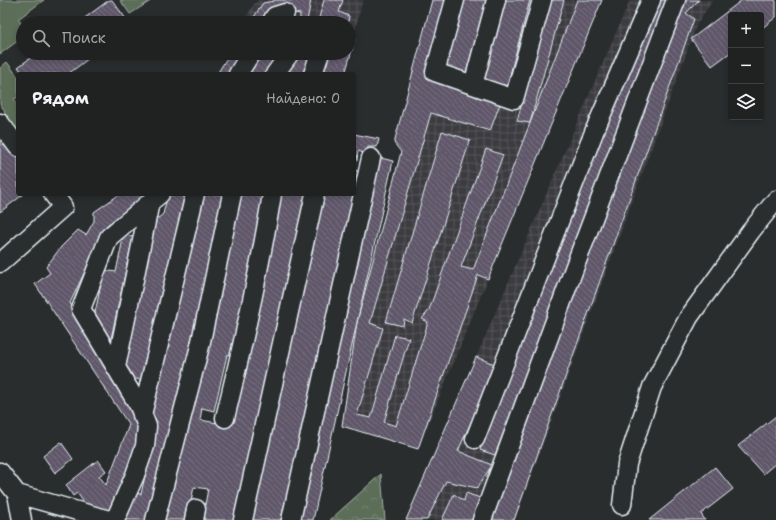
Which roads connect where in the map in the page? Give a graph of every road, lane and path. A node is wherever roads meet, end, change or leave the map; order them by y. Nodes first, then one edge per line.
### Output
1 (455, 0) edge
2 (496, 0) edge
3 (542, 0) edge
4 (651, 0) edge
5 (676, 0) edge
6 (247, 60) edge
7 (285, 60) edge
8 (318, 60) edge
9 (239, 72) edge
10 (276, 72) edge
11 (314, 72) edge
12 (473, 85) junction
13 (0, 123) edge
14 (16, 144) edge
15 (371, 158) dead end
16 (54, 196) edge
17 (195, 196) edge
18 (232, 196) edge
19 (272, 196) edge
20 (315, 196) edge
21 (155, 198) edge
22 (776, 200) edge
23 (0, 263) edge
24 (116, 367) junction
25 (142, 415) junction
26 (225, 418) dead end
27 (476, 439) dead end
28 (0, 472) edge
29 (17, 494) junction
30 (622, 505) dead end
31 (101, 518) edge
32 (22, 520) edge
33 (115, 520) edge
34 (155, 520) edge
35 (243, 520) edge
36 (290, 520) edge
37 (482, 520) edge

1 - 12 street
2 - 12 street
3 - 12 street
4 - 27 street
5 - 37 street
6 - 9 street
7 - 10 street
8 - 11 street
13 - 14 street
15 - 36 street
16 - 23 street
17 - 25 street
18 - 34 street
19 - 26 street
20 - 35 street
21 - 24 street
21 - 24 street
22 - 30 street
24 - 25 street
25 - 33 street
28 - 29 street
29 - 31 street
29 - 32 street

